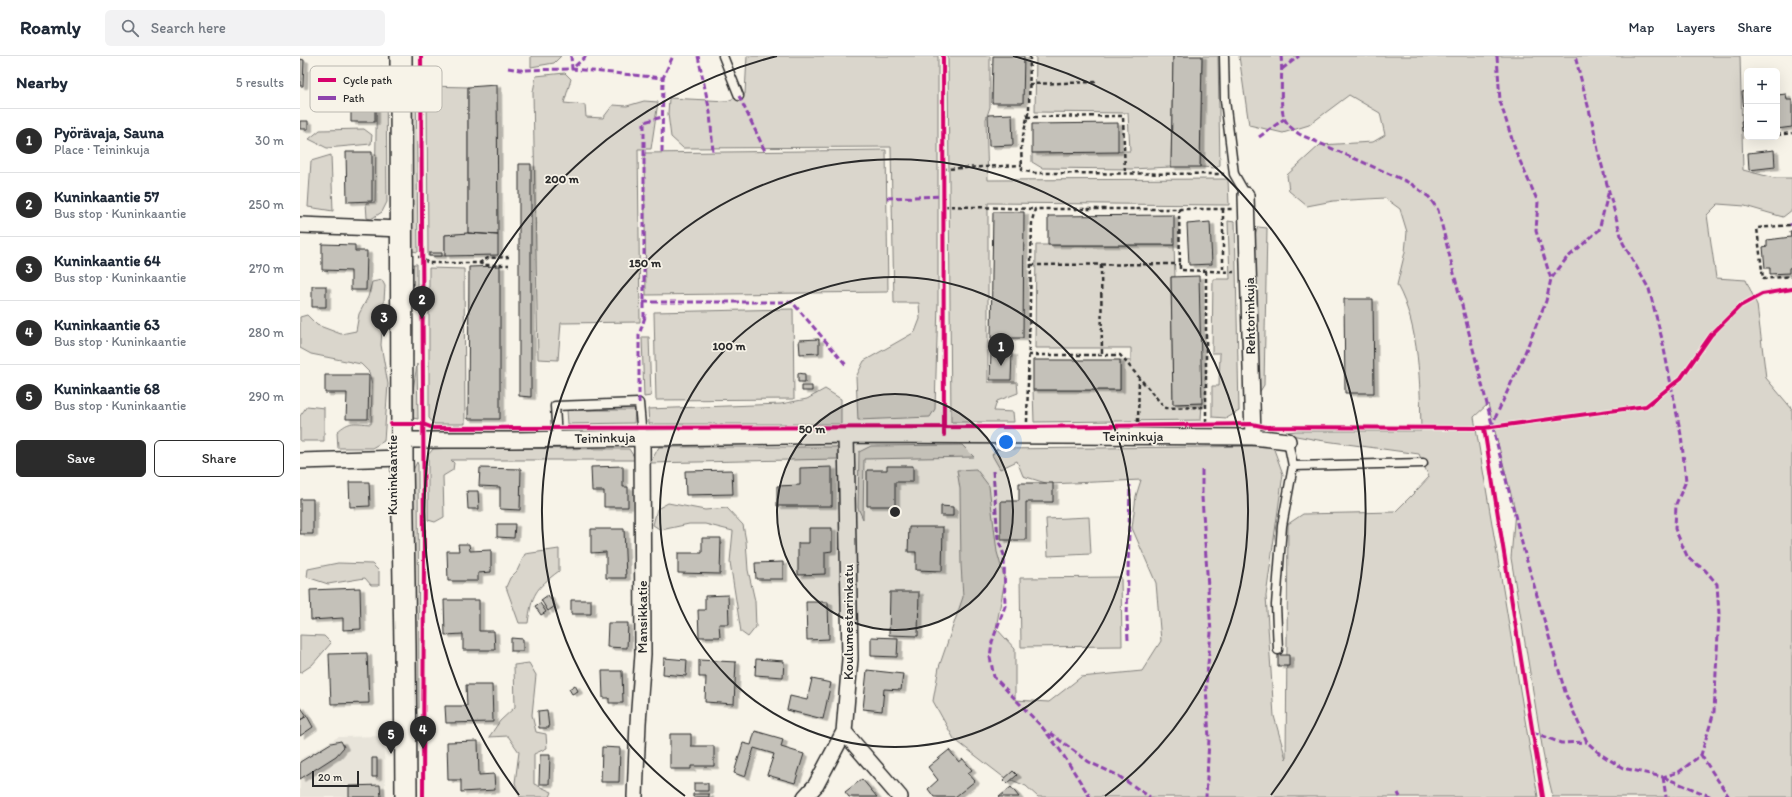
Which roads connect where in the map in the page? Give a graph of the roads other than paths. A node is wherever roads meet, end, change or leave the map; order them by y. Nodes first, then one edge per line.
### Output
1 (401, 56) edge
2 (723, 56) edge
3 (1224, 56) edge
4 (401, 66) edge
5 (739, 96) dead end
6 (401, 112) edge
7 (1247, 202) joint
8 (300, 225) edge
9 (402, 229) junction
10 (846, 435) junction
11 (642, 437) junction
12 (1253, 437) junction
13 (557, 439) junction
14 (1288, 441) joint
15 (402, 449) junction
16 (300, 461) edge
17 (1423, 463) dead end
18 (1293, 466) junction
19 (1278, 650) dead end
20 (844, 732) junction
21 (406, 797) edge
22 (635, 797) edge
23 (805, 797) edge
24 (900, 797) edge

1 - 4 street, Kuninkaantie
2 - 5 lane
3 - 7 lane
6 - 9 street, Kuninkaantie
7 - 12 street, Rehtorinkuja
8 - 9 street
9 - 15 street, Kuninkaantie
10 - 11 street, Teininkuja
10 - 12 street, Teininkuja
10 - 20 street, Koulumestarinkatu
11 - 13 street, Teininkuja
11 - 13 lane
11 - 22 street, Mansikkatie
12 - 14 street, Teininkuja
13 - 15 street, Teininkuja
14 - 18 lane
15 - 16 street, Teininkuja
15 - 21 street, Kuninkaantie
17 - 18 lane
18 - 19 lane
20 - 23 street, Koulumestarinkatu
20 - 24 street

